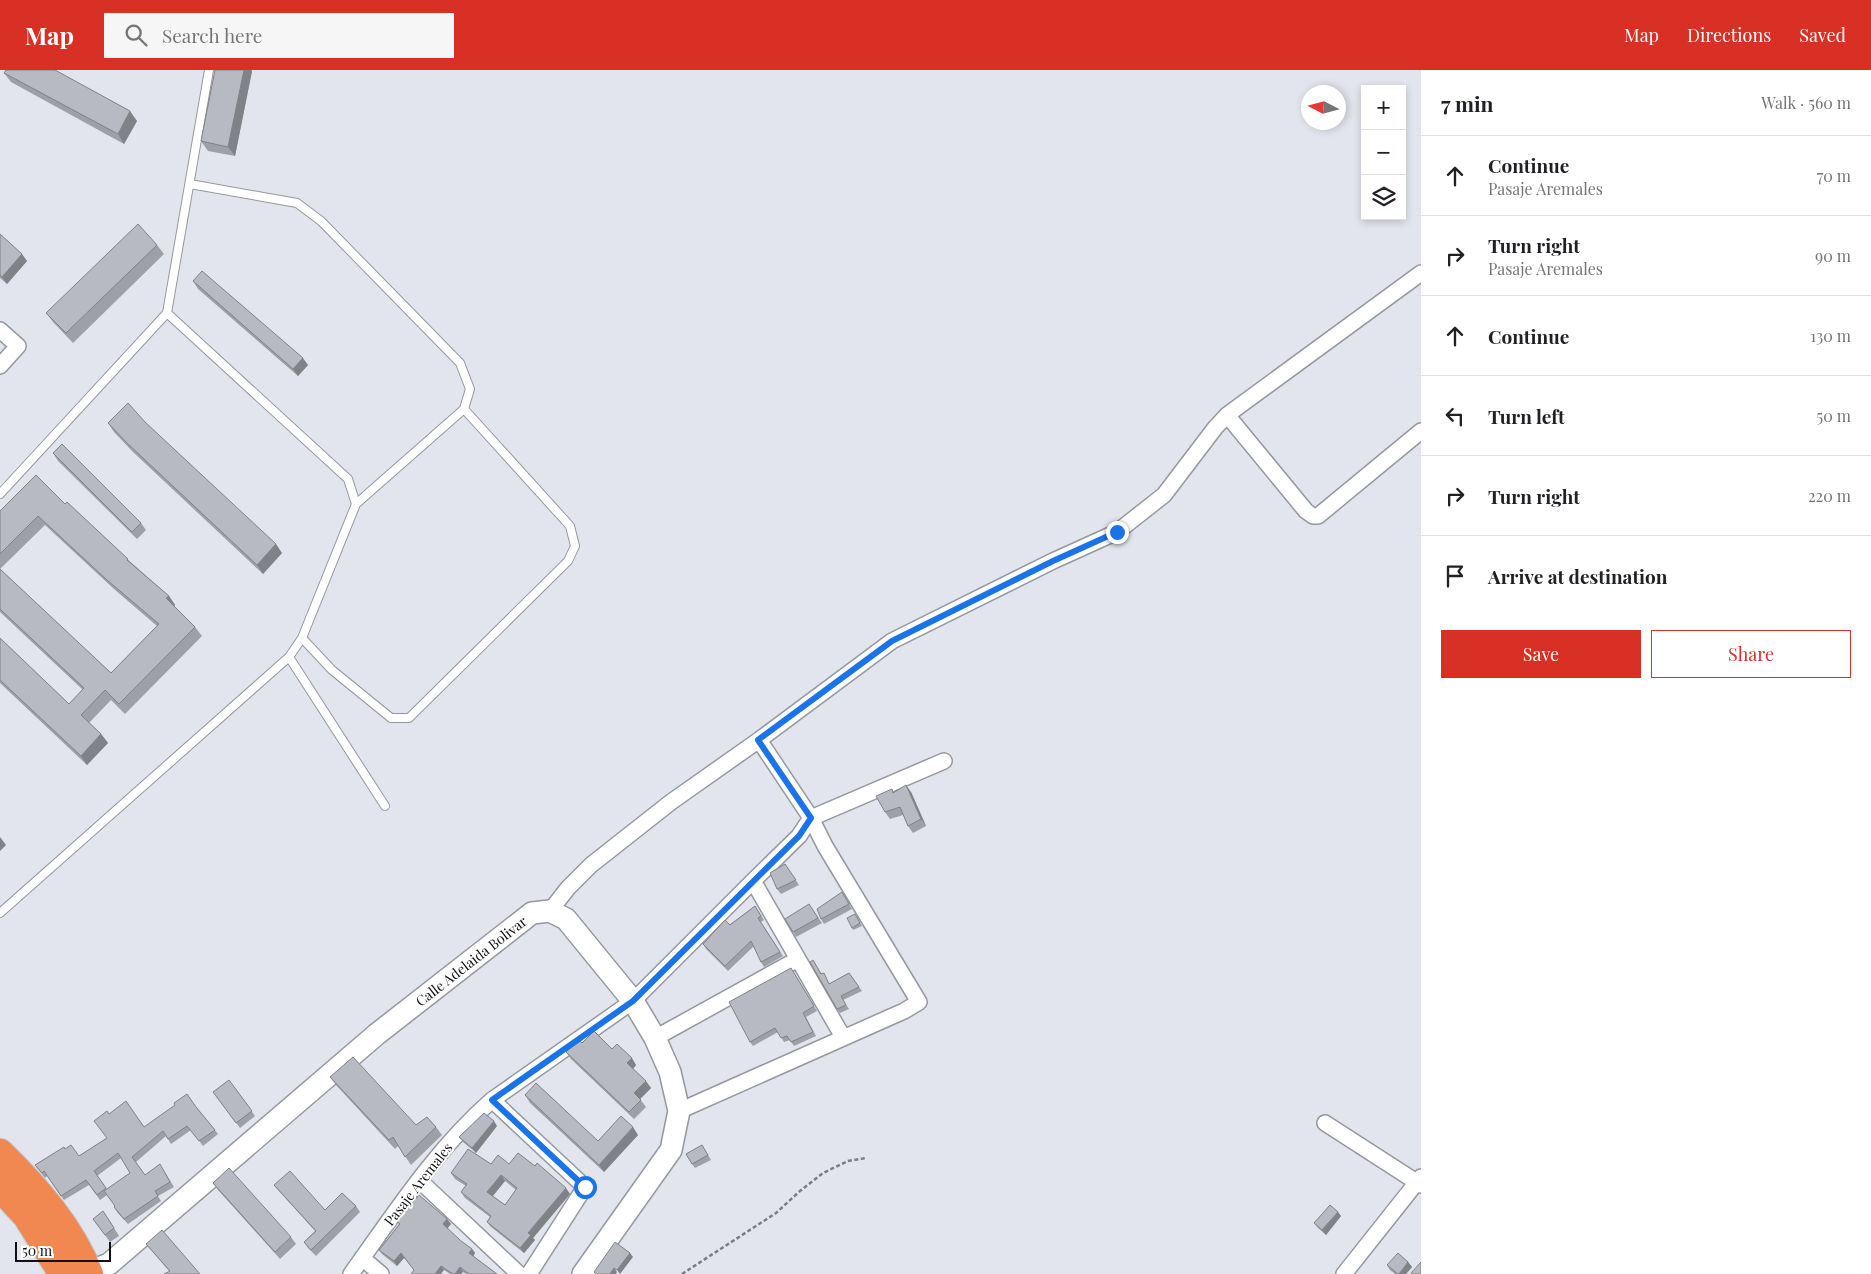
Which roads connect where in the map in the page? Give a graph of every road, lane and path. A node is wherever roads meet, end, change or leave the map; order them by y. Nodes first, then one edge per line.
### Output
1 (209, 70) edge
2 (190, 184) junction
3 (1421, 273) edge
4 (167, 313) junction
5 (0, 330) edge
6 (0, 366) edge
7 (464, 408) junction
8 (1227, 415) junction
9 (1421, 432) edge
10 (0, 494) edge
11 (356, 504) junction
12 (302, 638) junction
13 (288, 657) junction
14 (758, 740) junction
15 (944, 761) dead end
16 (385, 806) dead end
17 (811, 818) junction
18 (752, 881) junction
19 (550, 911) junction
20 (0, 912) edge
21 (798, 959) junction
22 (633, 1001) junction
23 (843, 1037) junction
24 (655, 1038) junction
25 (492, 1100) junction
26 (680, 1111) junction
27 (1325, 1123) dead end
28 (0, 1153) edge
29 (866, 1158) dead end
30 (419, 1180) junction
31 (1420, 1181) edge
32 (0, 1187) edge
33 (362, 1258) junction
34 (1352, 1271) edge
35 (91, 1272) edge
36 (351, 1274) edge
37 (381, 1274) edge
38 (519, 1274) edge
39 (530, 1274) edge
40 (583, 1274) edge
41 (682, 1274) edge

1 - 2 lane
2 - 4 lane
2 - 7 lane
3 - 8 street
4 - 10 lane
4 - 11 lane
5 - 6 street
7 - 11 lane
7 - 12 lane
8 - 9 street
8 - 14 street
11 - 12 lane
12 - 13 lane
13 - 16 lane
13 - 20 lane
14 - 17 street
14 - 19 street
15 - 17 street
17 - 18 street, Pasaje Aremales
17 - 23 street
18 - 21 street
18 - 22 street, Pasaje Aremales
19 - 22 main road
19 - 35 main road, Calle Adelaida Bolivar
21 - 23 street
21 - 24 street
22 - 24 main road
22 - 25 street, Pasaje Aremales
23 - 26 street
24 - 26 main road
25 - 30 street, Pasaje Aremales
25 - 39 street
26 - 40 main road
27 - 31 street
28 - 35 highway
29 - 41 path
30 - 33 street, Pasaje Aremales
30 - 38 street
31 - 34 street
32 - 35 highway
33 - 36 street, Pasaje Aremales
33 - 37 street

